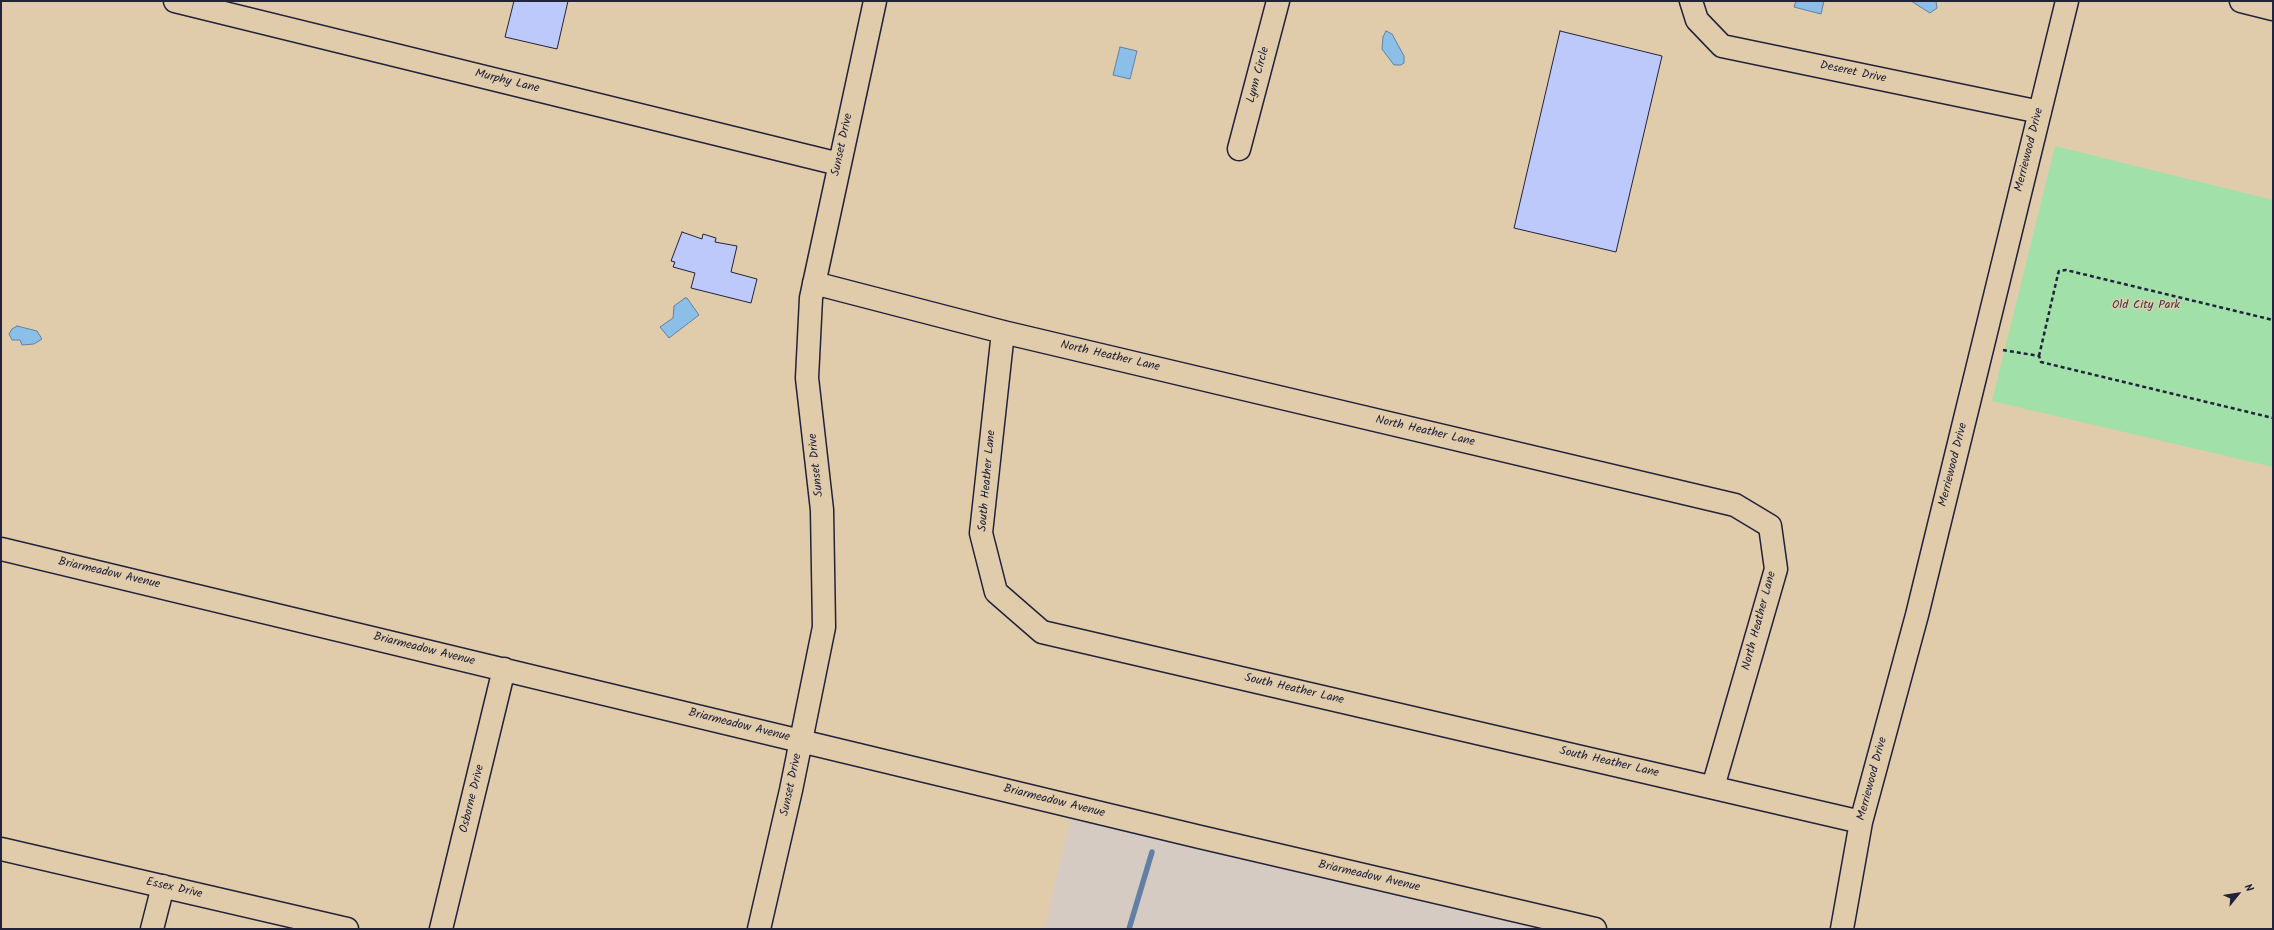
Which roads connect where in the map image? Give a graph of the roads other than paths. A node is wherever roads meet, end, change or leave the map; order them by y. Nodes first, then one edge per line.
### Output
1 (175, 1) edge
2 (875, 1) edge
3 (1278, 1) edge
4 (1691, 1) edge
5 (2066, 1) edge
6 (2241, 1) edge
7 (2273, 9) edge
8 (2040, 112) junction
9 (1239, 150) dead end
10 (839, 164) junction
11 (814, 283) junction
12 (1003, 332) junction
13 (1, 549) edge
14 (504, 669) junction
15 (801, 741) junction
16 (1713, 787) junction
17 (1861, 822) junction
18 (1, 848) edge
19 (163, 886) junction
20 (152, 929) edge
21 (347, 929) edge
22 (441, 929) edge
23 (759, 929) edge
24 (1595, 929) edge
25 (1842, 929) edge

1 - 10 street, Murphy Lane
2 - 10 street, Sunset Drive
3 - 9 street, Lynn Circle
4 - 8 street, Deseret Drive
5 - 8 street, Merriewood Drive
6 - 7 street
8 - 17 street, Merriewood Drive
10 - 11 street, Sunset Drive
11 - 12 street, North Heather Lane
11 - 15 street, Sunset Drive
12 - 16 street, South Heather Lane
12 - 16 street, North Heather Lane
13 - 14 street, Briarmeadow Avenue
14 - 15 street, Briarmeadow Avenue
14 - 22 street, Osborne Drive
15 - 23 street, Sunset Drive
15 - 24 street, Briarmeadow Avenue
16 - 17 street, South Heather Lane
17 - 25 street, Merriewood Drive
18 - 19 street, Essex Drive
19 - 20 street
19 - 21 street, Essex Drive

